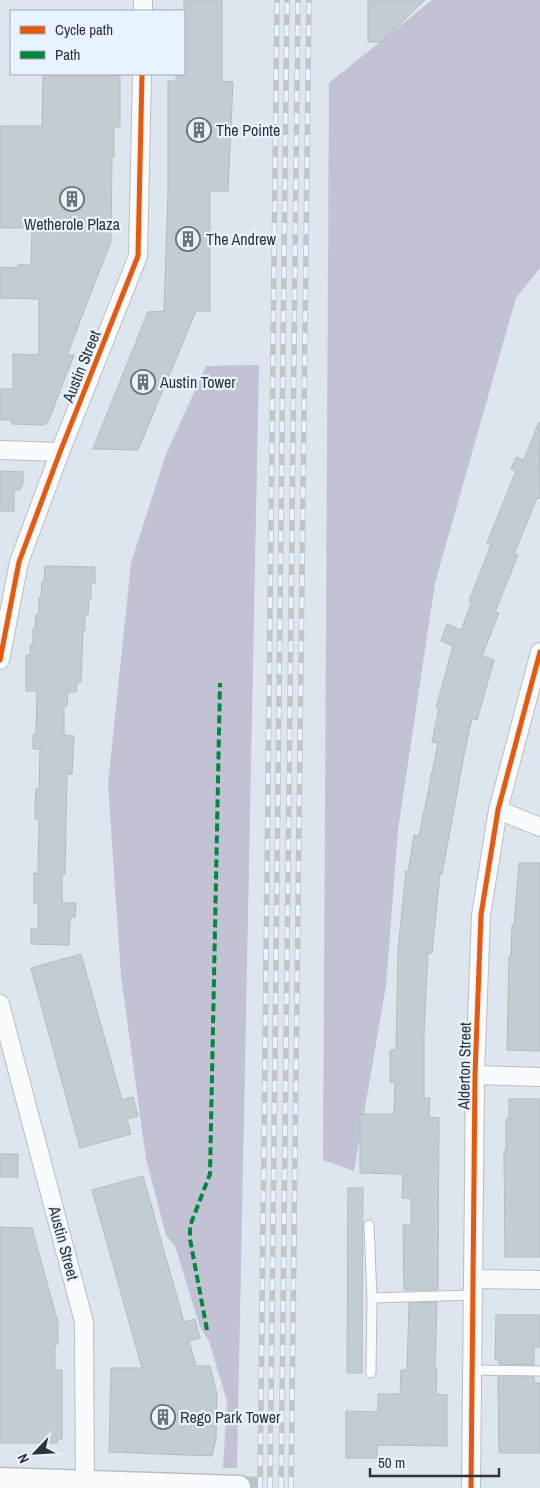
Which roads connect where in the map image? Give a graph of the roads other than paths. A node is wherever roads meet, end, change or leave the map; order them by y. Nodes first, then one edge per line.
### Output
1 (142, 75) edge
2 (0, 450) edge
3 (60, 452) junction
4 (540, 652) edge
5 (0, 660) edge
6 (498, 810) junction
7 (540, 827) edge
8 (0, 1004) edge
9 (475, 1074) junction
10 (540, 1077) edge
11 (369, 1225) dead end
12 (540, 1280) edge
13 (473, 1287) junction
14 (372, 1298) junction
15 (472, 1370) junction
16 (540, 1371) edge
17 (371, 1373) dead end
18 (0, 1479) edge
19 (85, 1485) edge
20 (238, 1487) edge
21 (471, 1488) edge

1 - 3 street, Austin Street
2 - 3 street
3 - 5 street, Austin Street
4 - 6 street, Alderton Street
6 - 7 street
6 - 9 street, Alderton Street
8 - 19 street, Austin Street
9 - 10 street
9 - 13 street, Alderton Street
11 - 14 lane
12 - 13 street
13 - 14 lane
13 - 15 street, Alderton Street
14 - 17 lane
15 - 16 lane
15 - 21 street, Alderton Street
18 - 19 street
19 - 20 street

